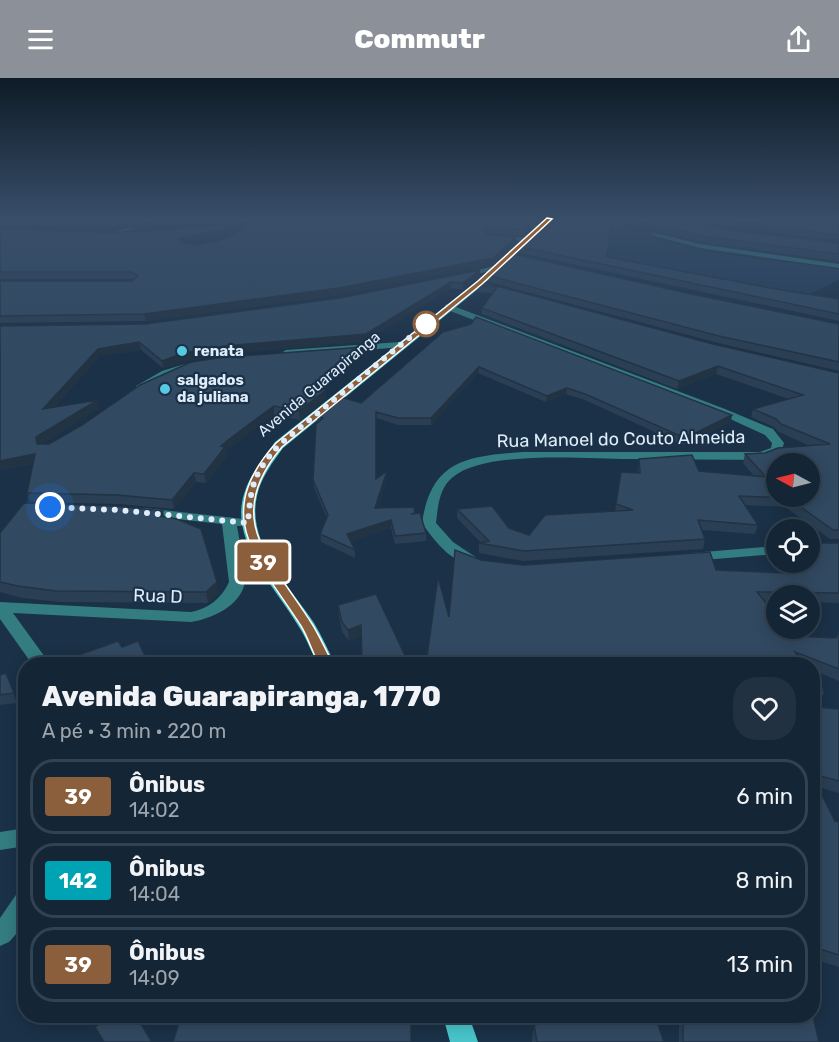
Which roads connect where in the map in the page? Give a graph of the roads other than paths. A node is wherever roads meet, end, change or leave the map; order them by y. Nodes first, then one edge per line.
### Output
1 (502, 264) edge
2 (498, 267) junction
3 (449, 277) edge
4 (480, 283) junction
5 (494, 287) edge
6 (448, 306) junction
7 (400, 345) junction
8 (271, 354) edge
9 (198, 363) edge
10 (135, 391) edge
11 (130, 511) edge
12 (229, 521) junction
13 (248, 523) junction
14 (766, 551) edge
15 (674, 558) edge
16 (487, 565) edge
17 (0, 607) edge
18 (36, 657) edge
19 (323, 657) edge
20 (18, 838) edge
21 (0, 841) edge
22 (18, 913) edge
23 (0, 934) edge
24 (458, 1023) edge
25 (464, 1042) edge

1 - 2 main road, Avenida Guarapiranga
2 - 3 street
2 - 4 main road, Avenida Guarapiranga
4 - 5 street
4 - 6 main road, Avenida Guarapiranga
6 - 7 main road, Avenida Guarapiranga
6 - 16 street, Rua Manoel do Couto Almeida
7 - 8 street
7 - 13 main road, Avenida Guarapiranga
9 - 10 street
11 - 12 street
12 - 13 street
12 - 17 street, Rua D
13 - 19 main road, Avenida Guarapiranga
14 - 15 street
17 - 18 street
20 - 21 street
22 - 23 street
24 - 25 main road

